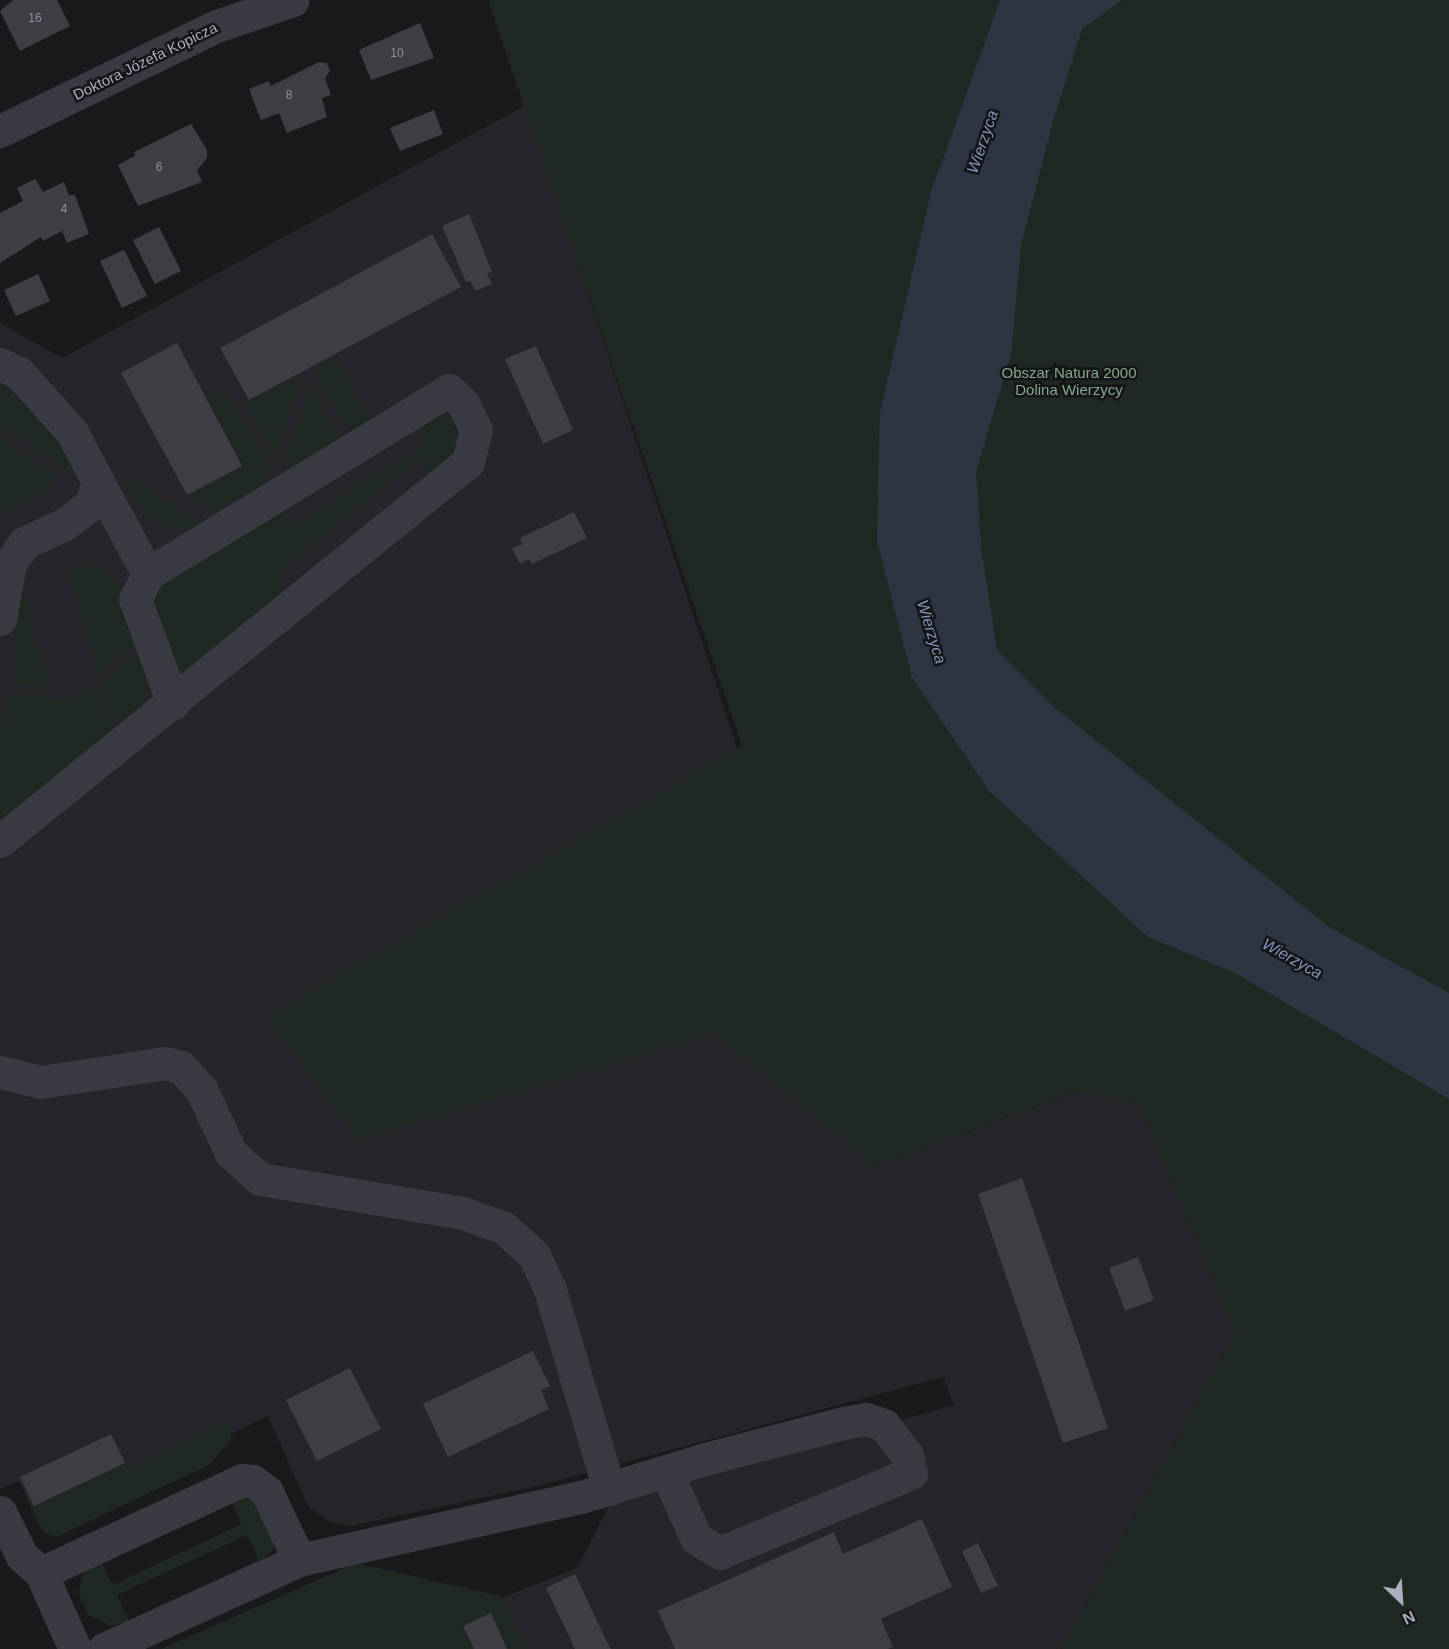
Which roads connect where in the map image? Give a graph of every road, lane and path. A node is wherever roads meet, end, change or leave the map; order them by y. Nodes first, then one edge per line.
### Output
1 (293, 0) edge
2 (0, 131) edge
3 (0, 364) edge
4 (98, 482) junction
5 (148, 574) junction
6 (0, 619) edge
7 (173, 703) junction
8 (0, 841) edge
9 (0, 1072) edge
10 (666, 1472) junction
11 (609, 1489) junction
12 (0, 1512) edge
13 (299, 1560) junction
14 (40, 1573) junction
15 (75, 1649) edge
16 (104, 1649) edge

1 - 2 street, Doktora Józefa Kopicza
3 - 4 street
4 - 5 street
4 - 6 street
5 - 7 street
5 - 7 street
7 - 8 street
9 - 11 street
10 - 10 street
10 - 11 street
11 - 13 street
12 - 14 street
13 - 14 street
13 - 16 street
14 - 15 street

